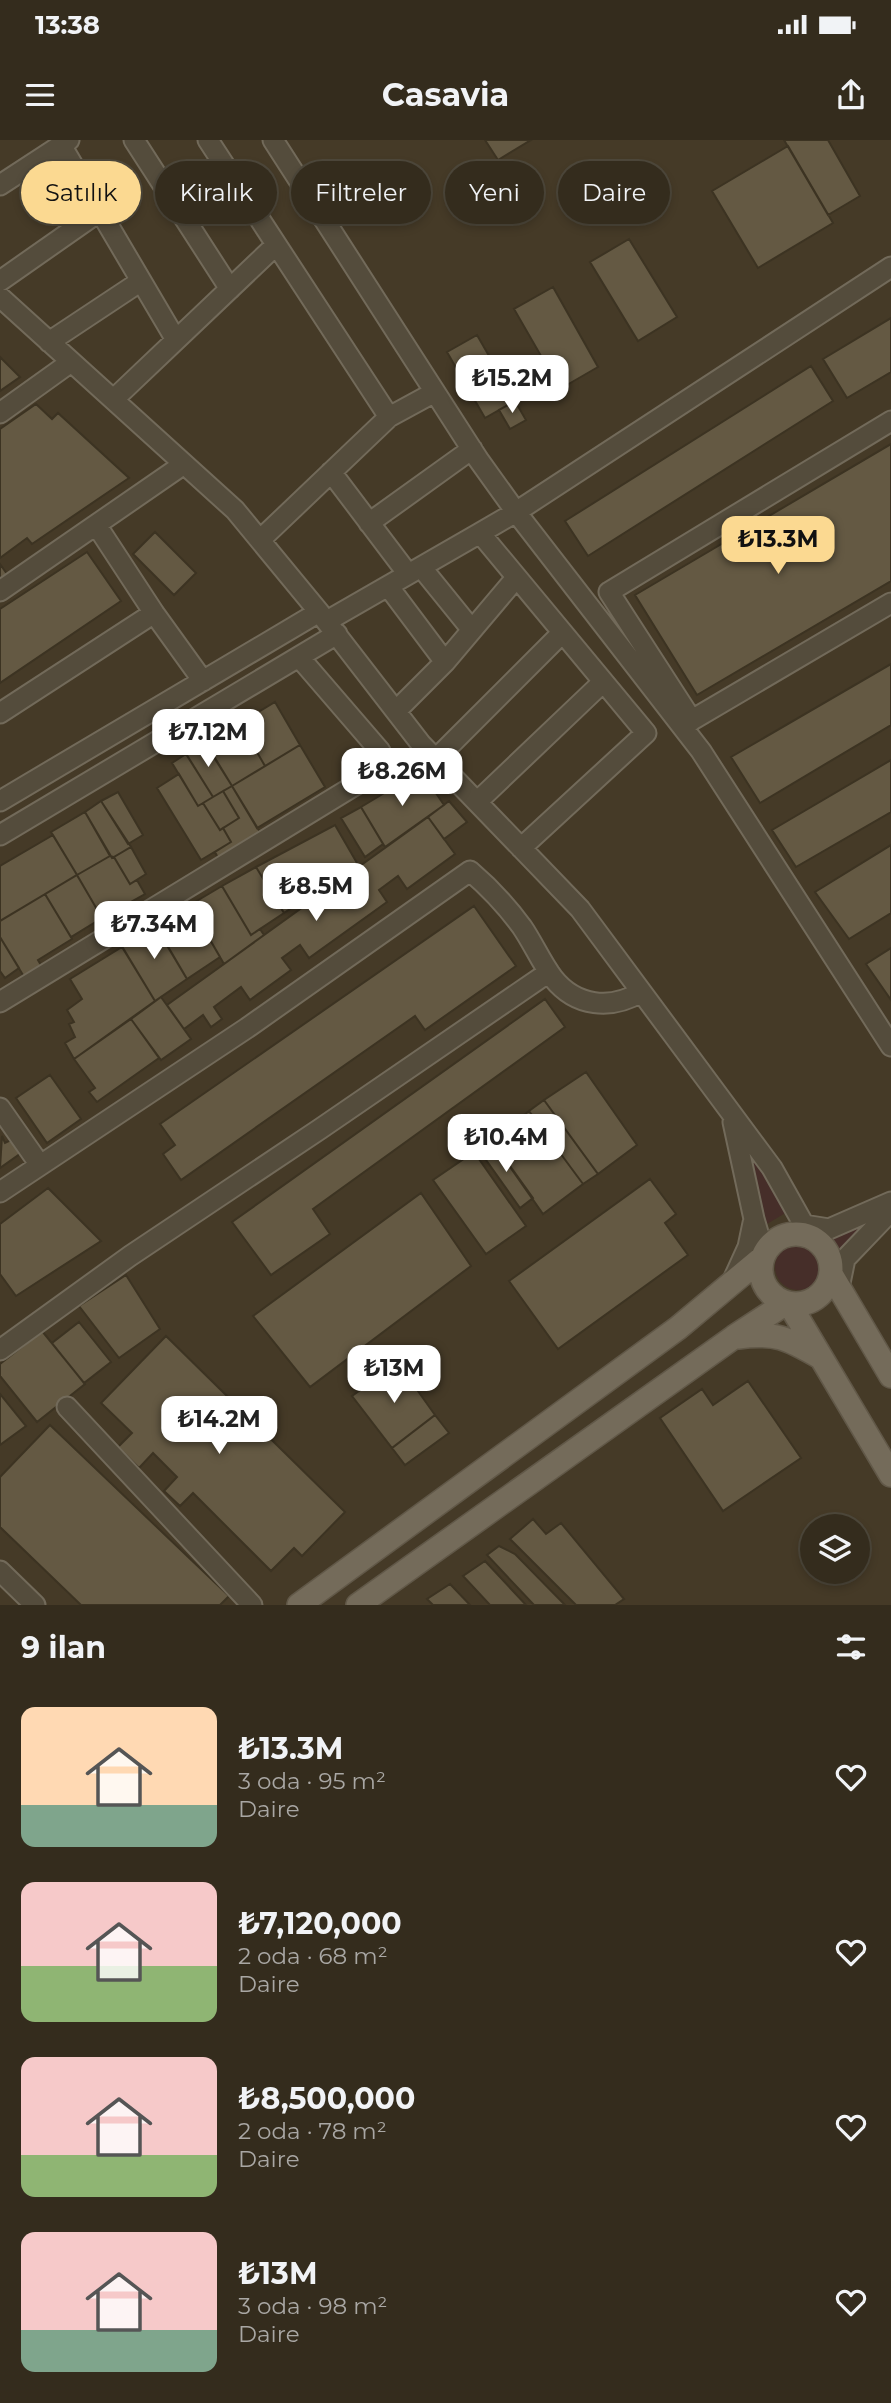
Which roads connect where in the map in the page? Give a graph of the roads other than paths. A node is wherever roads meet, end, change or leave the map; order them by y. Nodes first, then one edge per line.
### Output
1 (134, 140) edge
2 (208, 140) edge
3 (273, 140) edge
4 (65, 143) edge
5 (74, 161) edge
6 (0, 185) edge
7 (81, 224) edge
8 (108, 224) edge
9 (276, 245) junction
10 (891, 267) edge
11 (0, 281) edge
12 (141, 281) junction
13 (230, 289) junction
14 (0, 297) edge
15 (176, 340) junction
16 (50, 342) junction
17 (71, 362) junction
18 (435, 392) junction
19 (114, 400) junction
20 (0, 413) edge
21 (389, 417) junction
22 (891, 421) edge
23 (471, 449) junction
24 (184, 464) junction
25 (331, 472) junction
26 (516, 512) junction
27 (369, 523) junction
28 (97, 526) junction
29 (480, 533) junction
30 (260, 540) junction
31 (414, 571) junction
32 (516, 578) junction
33 (388, 586) junction
34 (0, 591) edge
35 (891, 603) edge
36 (154, 613) junction
37 (328, 622) junction
38 (472, 630) junction
39 (562, 633) junction
40 (299, 657) junction
41 (445, 662) junction
42 (203, 681) junction
43 (603, 682) junction
44 (396, 711) junction
45 (0, 713) edge
46 (687, 724) junction
47 (436, 759) junction
48 (0, 801) edge
49 (477, 802) junction
50 (0, 835) edge
51 (521, 848) junction
52 (549, 972) junction
53 (641, 992) junction
54 (3, 995) edge
55 (891, 1046) edge
56 (0, 1108) edge
57 (731, 1115) junction
58 (40, 1165) junction
59 (0, 1192) edge
60 (891, 1202) edge
61 (891, 1211) edge
62 (754, 1219) junction
63 (814, 1232) junction
64 (763, 1255) junction
65 (836, 1273) junction
66 (732, 1283) junction
67 (788, 1304) junction
68 (734, 1337) junction
69 (0, 1350) edge
70 (822, 1358) junction
71 (891, 1376) edge
72 (67, 1407) dead end
73 (891, 1475) edge
74 (0, 1571) edge
75 (35, 1605) edge
76 (252, 1605) edge
77 (299, 1605) edge
78 (358, 1605) edge

1 - 13 street
2 - 9 street
3 - 18 street
4 - 5 street
4 - 6 street
7 - 11 street
8 - 12 street
9 - 13 street
9 - 21 street
10 - 26 street
12 - 15 street
12 - 16 street
13 - 15 street
14 - 16 street
15 - 19 street
16 - 17 street
17 - 19 street
17 - 20 street
18 - 21 street
18 - 23 street
19 - 24 street
21 - 25 street
22 - 46 street
23 - 26 street
23 - 27 street
24 - 28 street
24 - 30 street
25 - 27 street
25 - 30 street
26 - 29 street
26 - 46 street
27 - 31 street
28 - 34 street
28 - 36 street
29 - 31 street
29 - 32 street
30 - 37 street
31 - 33 street
31 - 38 street
32 - 38 street
32 - 39 street
33 - 37 street
33 - 41 street
35 - 46 street
36 - 42 street
36 - 45 street
37 - 40 street
37 - 42 street
37 - 44 street
38 - 41 street
39 - 43 street
39 - 47 street
40 - 50 street
40 - 54 street
41 - 44 street
42 - 48 street
43 - 49 street
43 - 51 street
44 - 47 street
46 - 55 street
47 - 49 street
49 - 51 street
51 - 53 street
52 - 53 street
52 - 58 street
52 - 69 street
53 - 57 street
56 - 58 street
57 - 62 street
57 - 63 street
58 - 59 street
60 - 63 street
61 - 65 street
62 - 64 street
62 - 66 street
63 - 64 main road
63 - 65 main road
64 - 66 main road
64 - 67 main road
65 - 67 main road
65 - 71 main road
66 - 77 main road
67 - 68 main road
67 - 70 main road
68 - 70 main road
68 - 78 main road
70 - 73 main road
72 - 76 street
74 - 75 street

